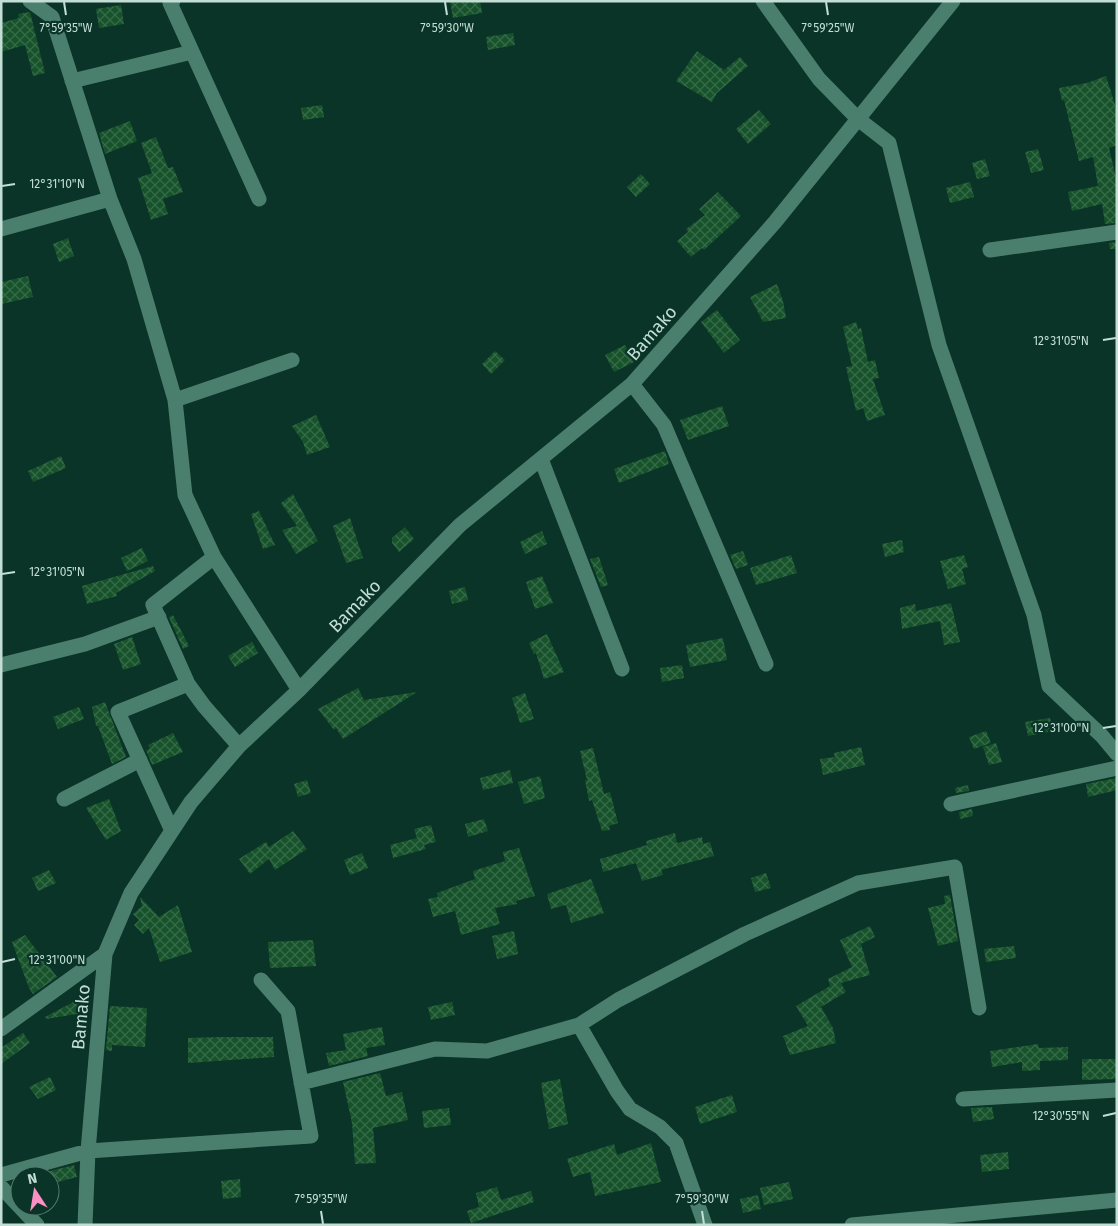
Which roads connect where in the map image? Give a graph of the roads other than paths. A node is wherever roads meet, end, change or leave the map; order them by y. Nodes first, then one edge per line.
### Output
1 (30, 1) edge
2 (174, 1) edge
3 (763, 1) edge
4 (953, 1) edge
5 (192, 52) junction
6 (72, 81) junction
7 (858, 119) junction
8 (110, 199) junction
9 (259, 199) dead end
10 (1, 229) edge
11 (1117, 232) edge
12 (990, 250) dead end
13 (292, 360) dead end
14 (632, 384) junction
15 (175, 400) junction
16 (541, 459) junction
17 (214, 557) junction
18 (159, 617) junction
19 (766, 664) dead end
20 (1, 665) edge
21 (622, 669) dead end
22 (188, 684) junction
23 (299, 690) junction
24 (239, 746) junction
25 (1117, 754) edge
26 (140, 760) junction
27 (1117, 768) edge
28 (64, 799) dead end
29 (951, 804) dead end
30 (172, 831) junction
31 (105, 954) junction
32 (261, 980) dead end
33 (979, 1008) dead end
34 (579, 1025) junction
35 (1, 1029) edge
36 (302, 1083) junction
37 (1117, 1090) edge
38 (963, 1099) dead end
39 (88, 1151) junction
40 (1, 1175) edge
41 (1, 1186) edge
42 (1117, 1200) edge
43 (37, 1225) edge
44 (85, 1225) edge
45 (705, 1225) edge
46 (852, 1225) edge

1 - 6 street
2 - 5 street
3 - 7 street
4 - 7 street, Bamako
5 - 6 street
5 - 9 street
6 - 8 street
7 - 14 street, Bamako
7 - 25 street
8 - 10 street
8 - 15 street
11 - 12 street
13 - 15 street
14 - 16 street, Bamako
14 - 19 street
15 - 17 street
16 - 21 street
16 - 23 street, Bamako
17 - 18 street
17 - 23 street
18 - 20 street
18 - 22 street
22 - 24 street
22 - 26 street
23 - 24 street, Bamako
24 - 30 street, Bamako
26 - 28 street
26 - 30 street
27 - 29 street
30 - 31 street, Bamako
31 - 35 street
31 - 39 street, Bamako
32 - 36 street
33 - 34 street
34 - 36 street
34 - 45 street
36 - 39 street
37 - 38 street
39 - 40 street
39 - 44 street, Bamako
41 - 43 street
42 - 46 street

